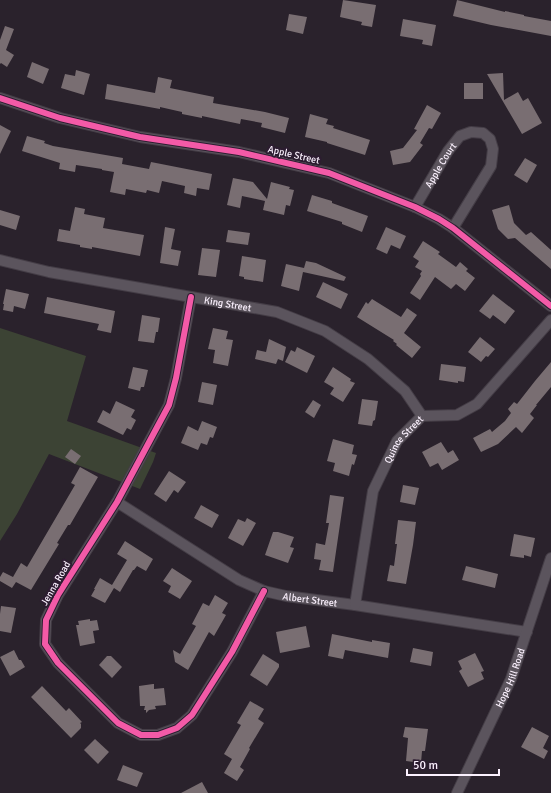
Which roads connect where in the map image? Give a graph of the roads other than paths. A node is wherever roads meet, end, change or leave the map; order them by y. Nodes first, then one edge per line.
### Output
1 (0, 98) edge
2 (415, 207) junction
3 (453, 228) junction
4 (0, 260) edge
5 (191, 297) junction
6 (551, 306) edge
7 (551, 320) edge
8 (422, 416) junction
9 (117, 502) junction
10 (551, 558) edge
11 (264, 591) junction
12 (355, 605) junction
13 (527, 632) junction
14 (458, 793) edge

1 - 2 street, Apple Street
2 - 3 street, Apple Street
2 - 3 street, Apple Court
3 - 6 street, Apple Street
4 - 5 street, King Street
5 - 8 street, King Street
5 - 9 street, Jenna Road
7 - 8 street, Quince Street
8 - 12 street, Quince Street
9 - 11 street, Albert Street
9 - 11 street, Jenna Road
10 - 13 street, Hope Hill Road
11 - 12 street, Albert Street
12 - 13 street, Albert Street
13 - 14 street, Hope Hill Road

